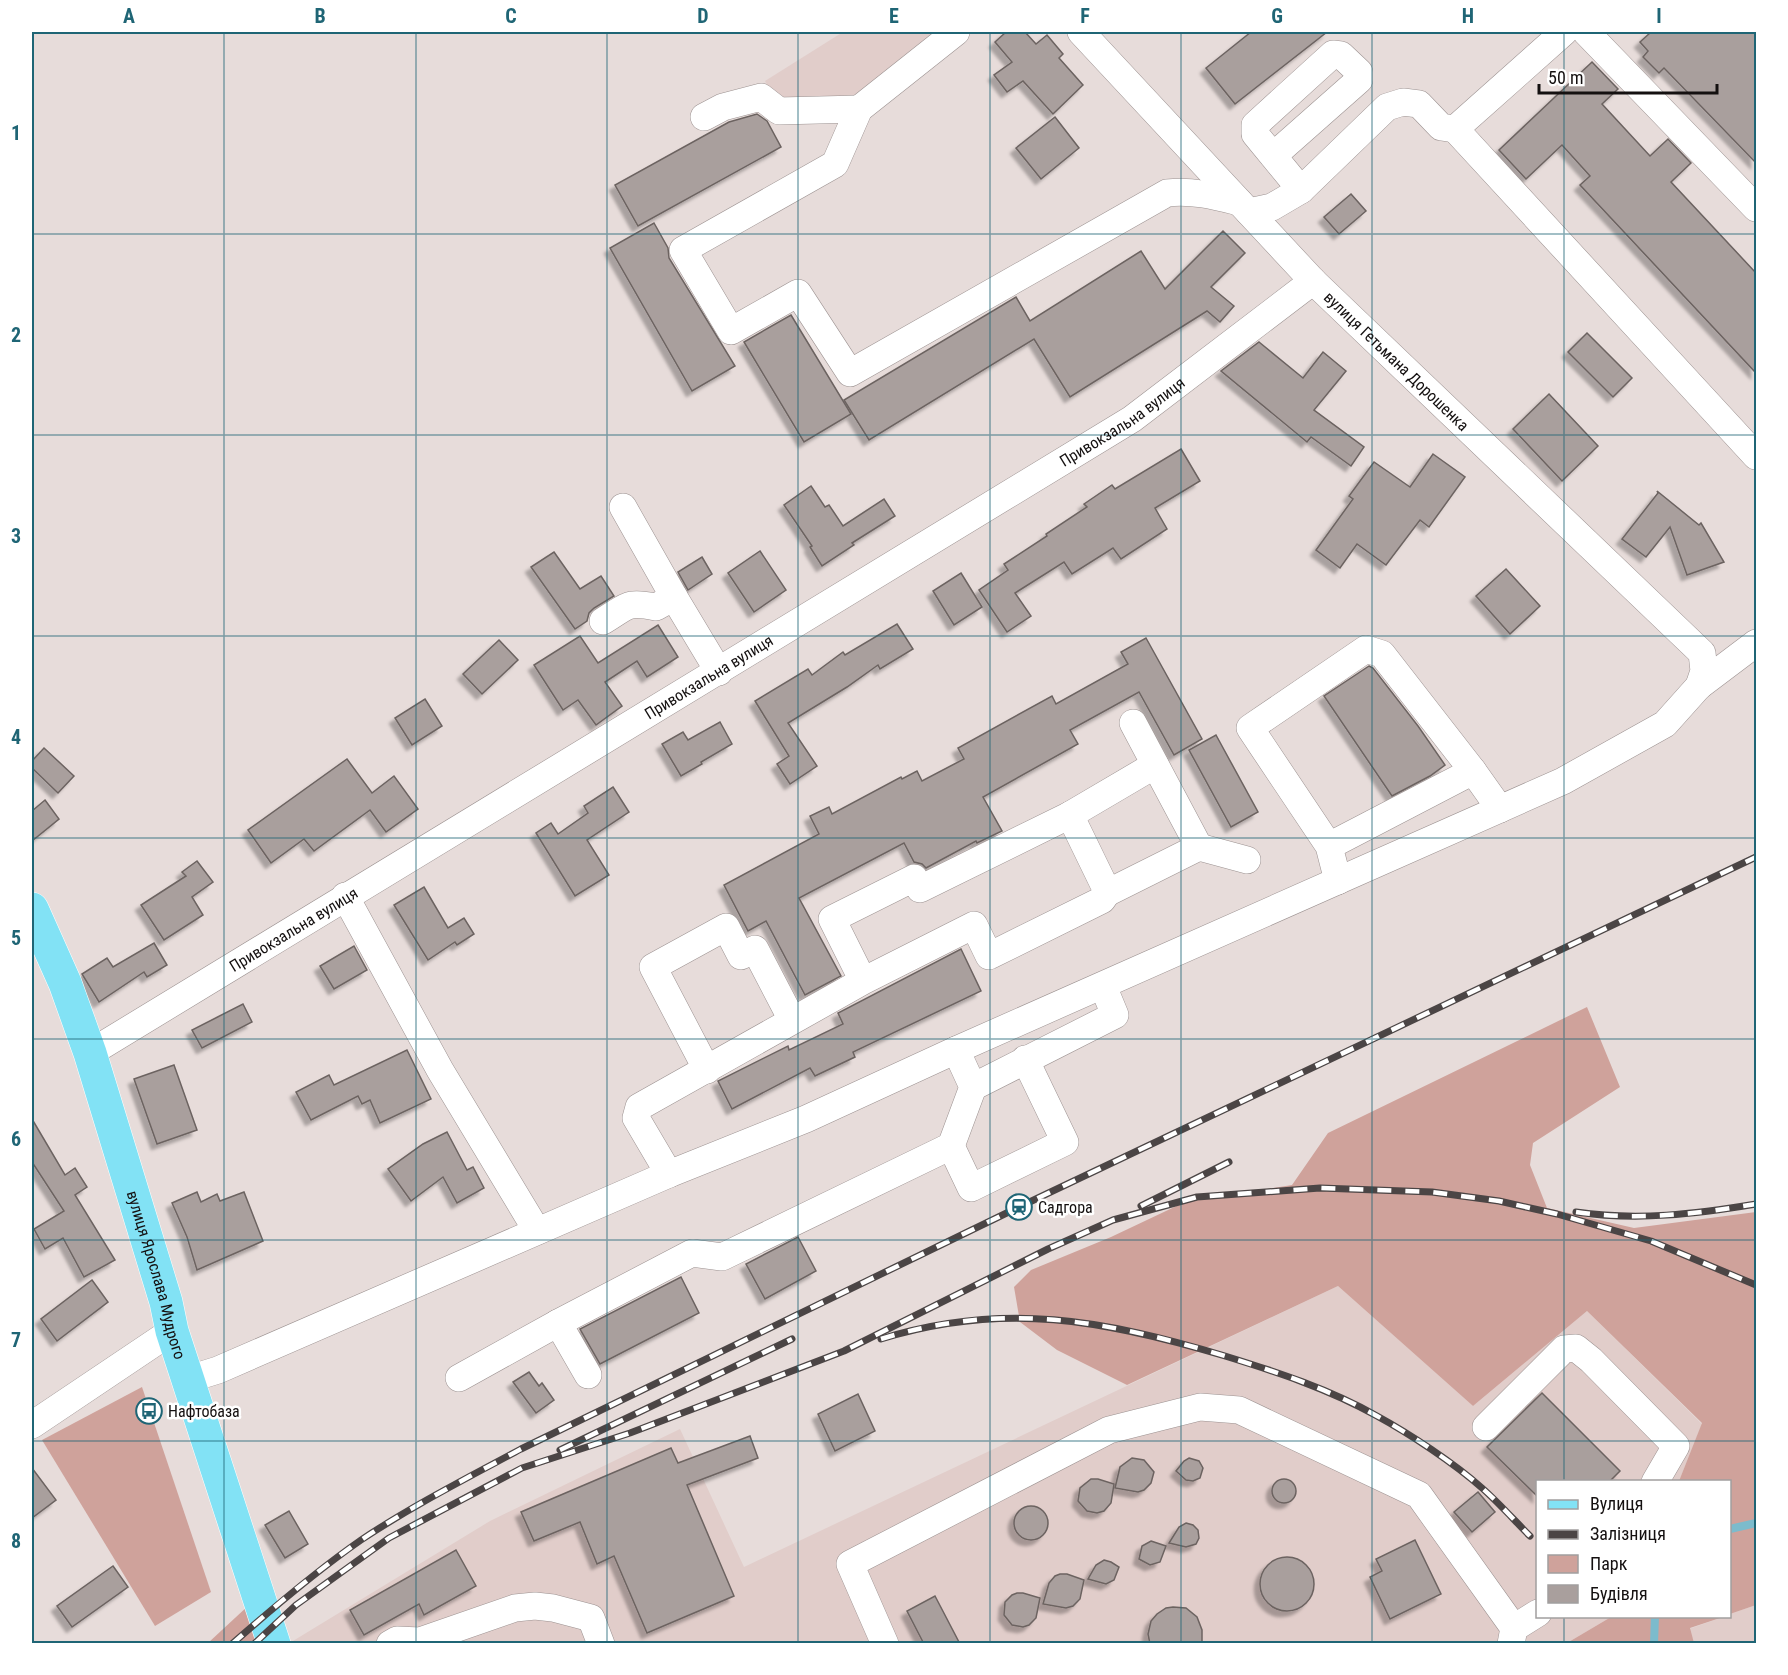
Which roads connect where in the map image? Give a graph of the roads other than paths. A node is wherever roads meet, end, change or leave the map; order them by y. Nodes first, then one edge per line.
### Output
1 (956, 32) edge
2 (1081, 32) edge
3 (1564, 32) edge
4 (1586, 32) edge
5 (859, 109) junction
6 (704, 117) dead end
7 (1455, 129) junction
8 (1273, 156) dead end
9 (1301, 190) junction
10 (1754, 201) edge
11 (1244, 207) junction
12 (1313, 281) junction
13 (1756, 456) edge
14 (623, 507) dead end
15 (674, 597) junction
16 (603, 621) dead end
17 (1756, 643) edge
18 (719, 672) junction
19 (1699, 686) junction
20 (1133, 723) dead end
21 (1155, 765) junction
22 (1473, 771) junction
23 (1500, 809) junction
24 (1070, 814) junction
25 (1329, 846) junction
26 (1199, 847) junction
27 (1247, 860) dead end
28 (1338, 881) junction
29 (1107, 893) junction
30 (345, 896) junction
31 (32, 909) edge
32 (863, 981) junction
33 (1102, 986) junction
34 (792, 1020) junction
35 (956, 1050) junction
36 (90, 1053) junction
37 (1024, 1059) junction
38 (707, 1070) junction
39 (973, 1087) junction
40 (951, 1146) junction
41 (669, 1174) junction
42 (537, 1231) junction
43 (558, 1323) junction
44 (172, 1331) junction
45 (588, 1375) dead end
46 (189, 1378) junction
47 (459, 1378) dead end
48 (32, 1425) edge
49 (1486, 1427) dead end
50 (1656, 1480) edge
51 (1536, 1615) edge
52 (1512, 1636) edge
53 (274, 1644) edge
54 (390, 1644) edge
55 (601, 1644) edge
56 (885, 1644) edge

1 - 5 street
2 - 11 street, вулиця Гетьмана Дорошенка
3 - 7 street
4 - 10 street
5 - 6 street
5 - 11 street
7 - 9 street
7 - 13 street
8 - 9 street
9 - 11 street
11 - 12 street, вулиця Гетьмана Дорошенка
12 - 18 street, Привокзальна вулиця
12 - 19 street, вулиця Гетьмана Дорошенка
14 - 15 street
15 - 16 street
15 - 18 street
17 - 19 street
18 - 30 street, Привокзальна вулиця
19 - 23 street
20 - 21 street
21 - 24 street
21 - 26 street
22 - 23 street
22 - 25 street
22 - 25 street
23 - 28 street
24 - 29 street
24 - 32 street
25 - 28 street
26 - 27 street
26 - 29 street
28 - 33 street
29 - 32 street
30 - 36 street, Привокзальна вулиця
30 - 42 street
31 - 36 main road, вулиця Ярослава Мудрого
32 - 34 street
33 - 35 street
33 - 37 street
34 - 38 street
34 - 38 street
35 - 39 street
35 - 41 street
36 - 44 main road, вулиця Ярослава Мудрого
37 - 39 street
37 - 40 street
38 - 41 street
39 - 40 street
40 - 43 street
41 - 42 street
42 - 46 street
43 - 45 street
43 - 47 street
44 - 46 main road, вулиця Ярослава Мудрого
44 - 48 street
46 - 53 main road, вулиця Ярослава Мудрого
49 - 50 street
51 - 52 street
52 - 56 street
54 - 55 street

